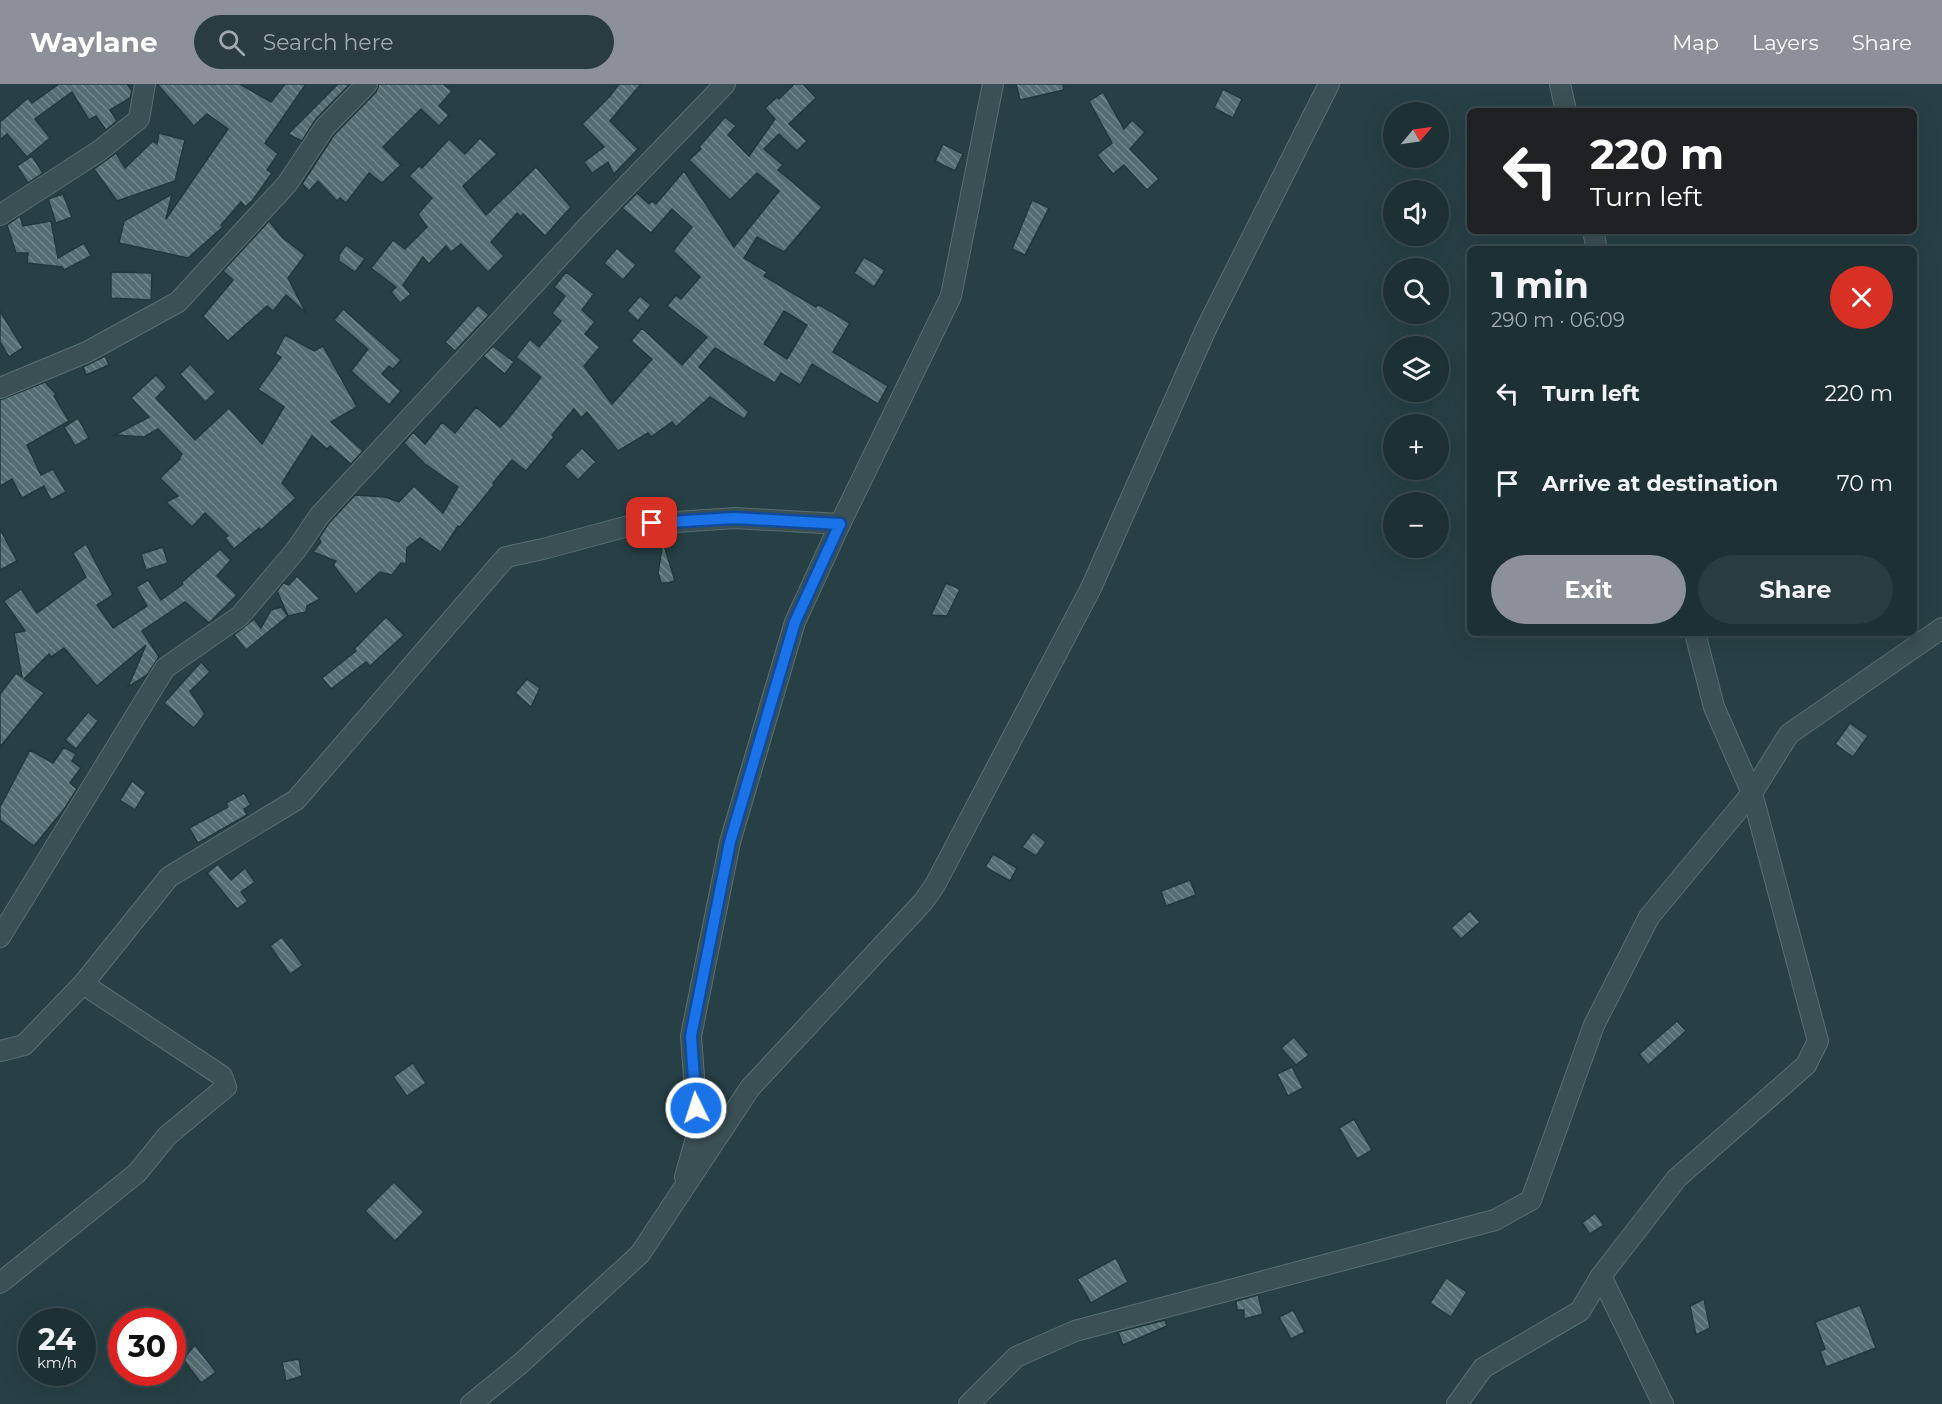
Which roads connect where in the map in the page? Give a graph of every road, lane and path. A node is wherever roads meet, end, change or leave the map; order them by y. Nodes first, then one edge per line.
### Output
1 (145, 84) edge
2 (367, 84) edge
3 (725, 84) edge
4 (993, 84) edge
5 (1329, 84) edge
6 (1560, 84) edge
7 (1565, 108) edge
8 (0, 214) edge
9 (0, 388) edge
10 (840, 524) junction
11 (1942, 628) edge
12 (1696, 636) edge
13 (1752, 793) junction
14 (0, 938) edge
15 (83, 984) junction
16 (0, 1051) edge
17 (680, 1194) junction
18 (1601, 1276) junction
19 (0, 1283) edge
20 (471, 1404) edge
21 (969, 1404) edge
22 (1457, 1404) edge
23 (1663, 1404) edge

1 - 8 street
2 - 9 street
3 - 14 street
4 - 10 street
5 - 17 street
6 - 7 street
10 - 15 street
10 - 17 street
11 - 13 street
12 - 13 street
13 - 18 street
13 - 21 street
15 - 16 street
15 - 19 street
17 - 20 street
18 - 22 street
18 - 23 street

